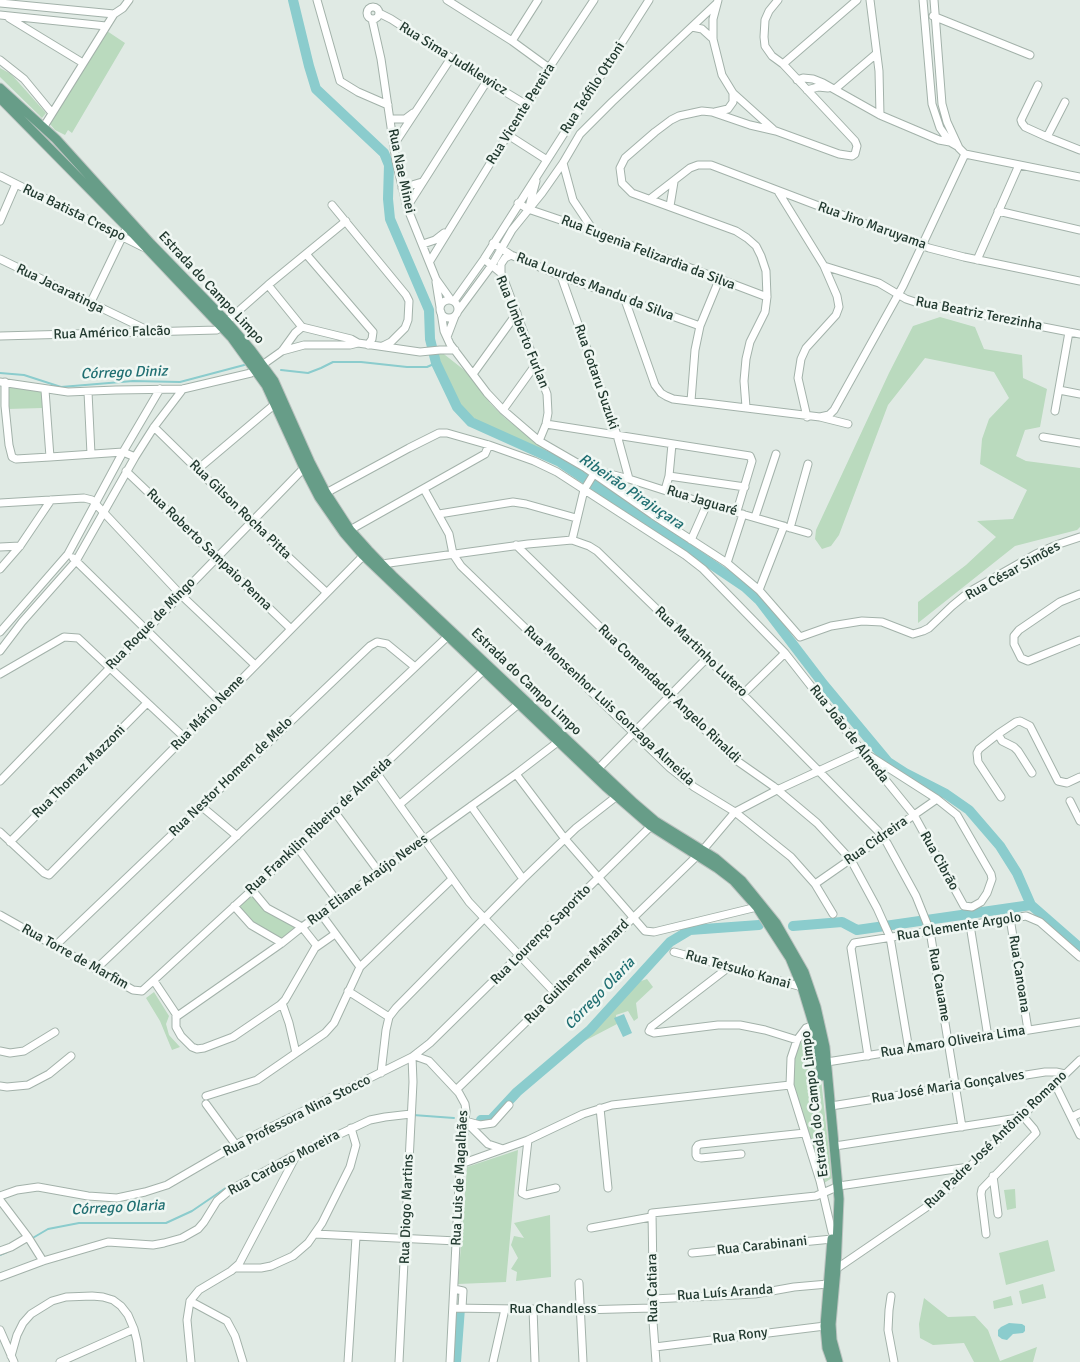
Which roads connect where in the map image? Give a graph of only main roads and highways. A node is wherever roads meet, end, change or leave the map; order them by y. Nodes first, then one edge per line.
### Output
1 (0, 88) edge
2 (0, 98) edge
3 (34, 134) junction
4 (56, 139) junction
5 (224, 324) junction
6 (260, 368) junction
7 (366, 553) junction
8 (522, 702) junction
9 (595, 772) junction
10 (699, 853) junction
11 (814, 1025) junction
12 (825, 1047) junction
13 (836, 1187) junction
14 (832, 1362) edge
15 (838, 1362) edge

1 - 4 main road, Estrada do Campo Limpo
2 - 3 main road, Estrada do Campo Limpo
3 - 4 main road
3 - 5 main road, Estrada do Campo Limpo
4 - 5 main road, Estrada do Campo Limpo
5 - 6 main road, Estrada do Campo Limpo
6 - 7 main road, Estrada do Campo Limpo
6 - 7 main road, Estrada do Campo Limpo
7 - 8 main road, Estrada do Campo Limpo
7 - 8 main road, Estrada do Campo Limpo
8 - 9 main road, Estrada do Campo Limpo
8 - 9 main road, Estrada do Campo Limpo
9 - 10 main road, Estrada do Campo Limpo
9 - 10 main road, Estrada do Campo Limpo
10 - 11 main road, Estrada do Campo Limpo
10 - 12 main road, Estrada do Campo Limpo
11 - 12 main road
11 - 13 main road, Estrada do Campo Limpo
12 - 13 main road, Estrada do Campo Limpo
13 - 14 main road, Estrada do Campo Limpo
13 - 15 main road, Estrada do Campo Limpo

